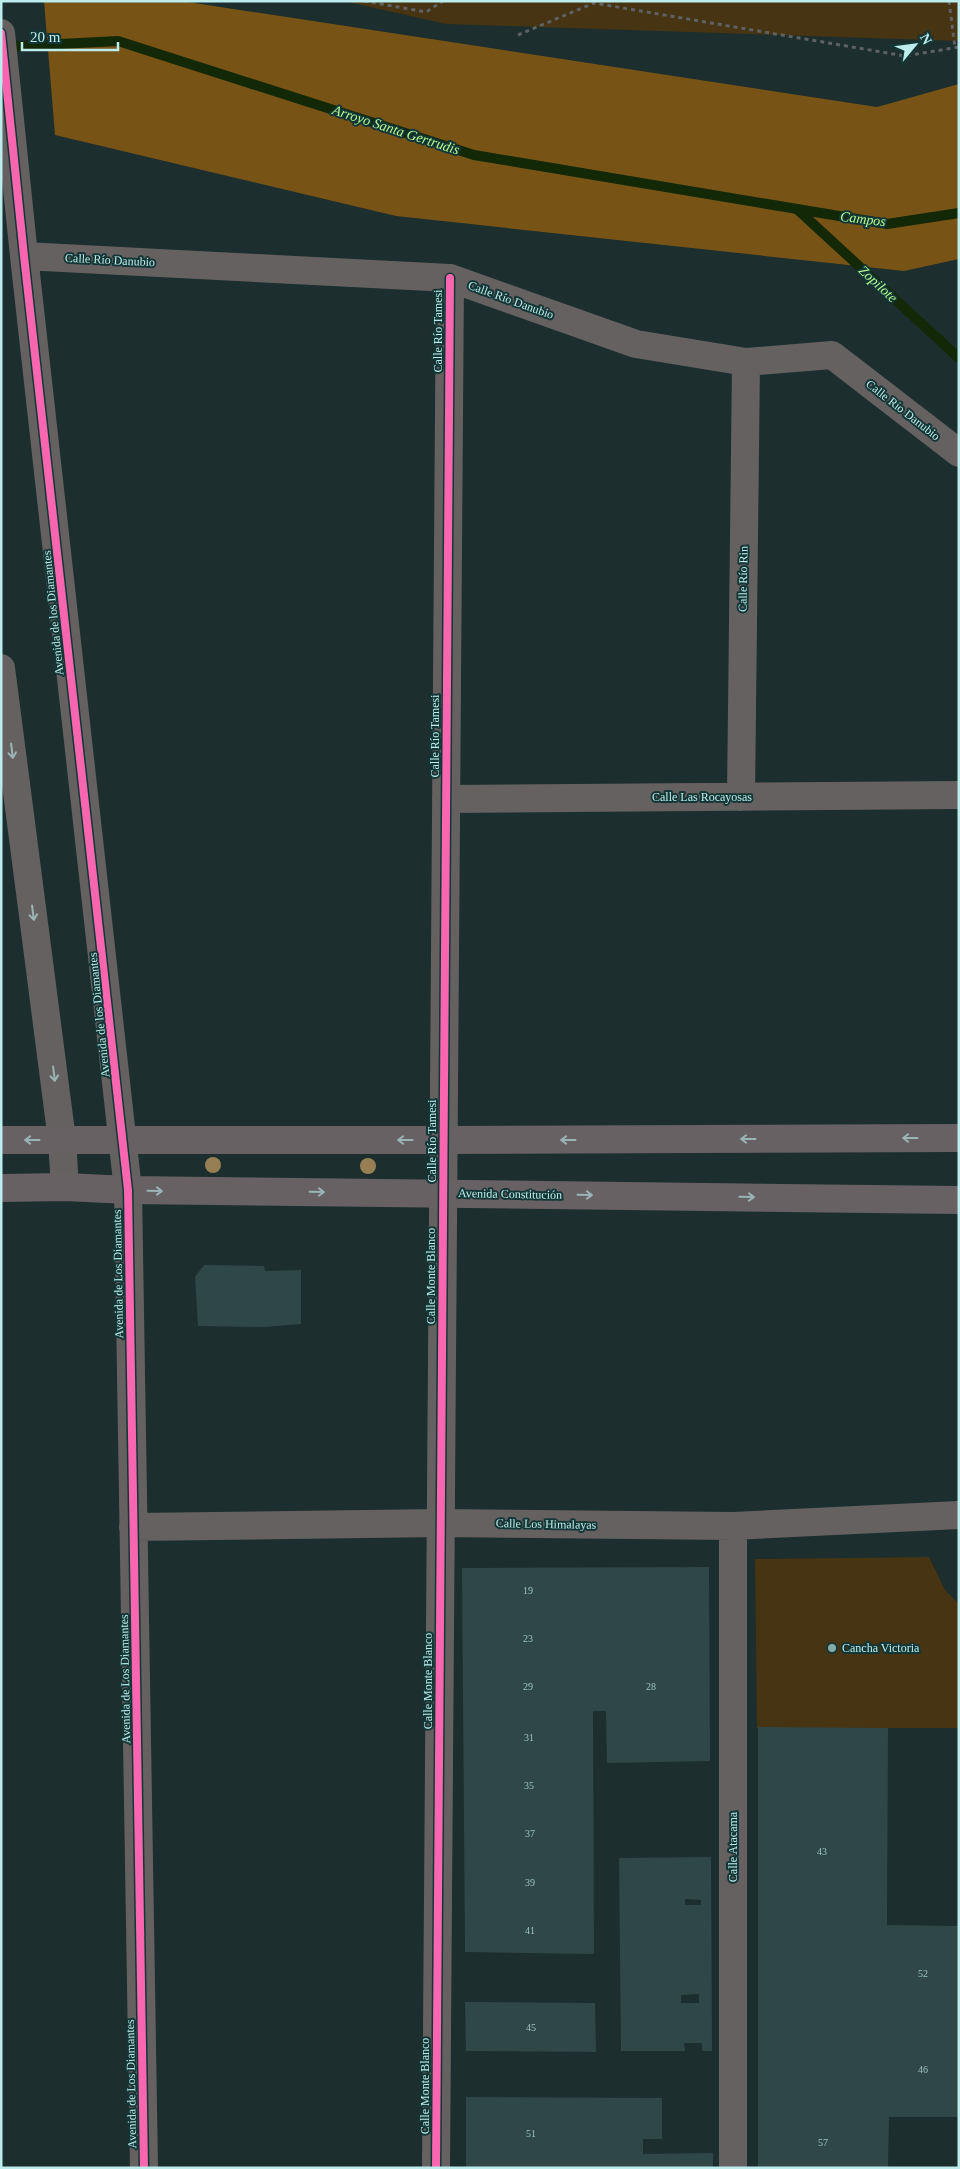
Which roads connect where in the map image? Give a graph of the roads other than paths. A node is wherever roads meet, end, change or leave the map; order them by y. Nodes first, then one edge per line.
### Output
1 (1, 33) edge
2 (24, 256) junction
3 (450, 278) junction
4 (746, 362) junction
5 (958, 450) edge
6 (1, 668) edge
7 (959, 795) edge
8 (741, 797) junction
9 (446, 799) junction
10 (959, 1138) edge
11 (1, 1140) edge
12 (62, 1140) junction
13 (124, 1140) junction
14 (444, 1140) junction
15 (65, 1187) junction
16 (1, 1188) edge
17 (128, 1190) junction
18 (443, 1194) junction
19 (959, 1200) edge
20 (959, 1515) edge
21 (440, 1523) junction
22 (733, 1526) junction
23 (134, 1527) junction
24 (144, 2168) edge
25 (436, 2168) edge
26 (733, 2168) edge

1 - 2 street, Avenida de los Diamantes
2 - 3 street, Calle Río Danubio
2 - 13 street, Avenida de los Diamantes
3 - 4 street, Calle Río Danubio
3 - 9 street, Calle Río Tamesi
4 - 5 street, Calle Río Danubio
4 - 8 street, Calle Río Rin
6 -> 12 street
7 - 8 street, Calle Las Rocayosas
8 - 9 street, Calle Las Rocayosas
9 - 14 street, Calle Río Tamesi
10 -> 14 street
12 -> 11 street
12 - 13 street
12 - 15 street
14 -> 13 street
13 - 17 street, Avenida de los Diamantes
14 - 18 street, Calle Río Tamesi
15 - 16 street, Avenida Constitución
15 - 17 street, Avenida Constitución
17 -> 18 street, Avenida Constitución
17 - 23 street, Avenida de Los Diamantes
18 -> 19 street, Avenida Constitución
18 - 21 street, Calle Monte Blanco
20 - 22 street, Calle Los Himalayas
21 - 22 street, Calle Los Himalayas
21 - 23 street, Calle Los Himalayas
21 - 25 street, Calle Monte Blanco
22 - 26 street, Calle Atacama
23 - 24 street, Avenida de Los Diamantes

